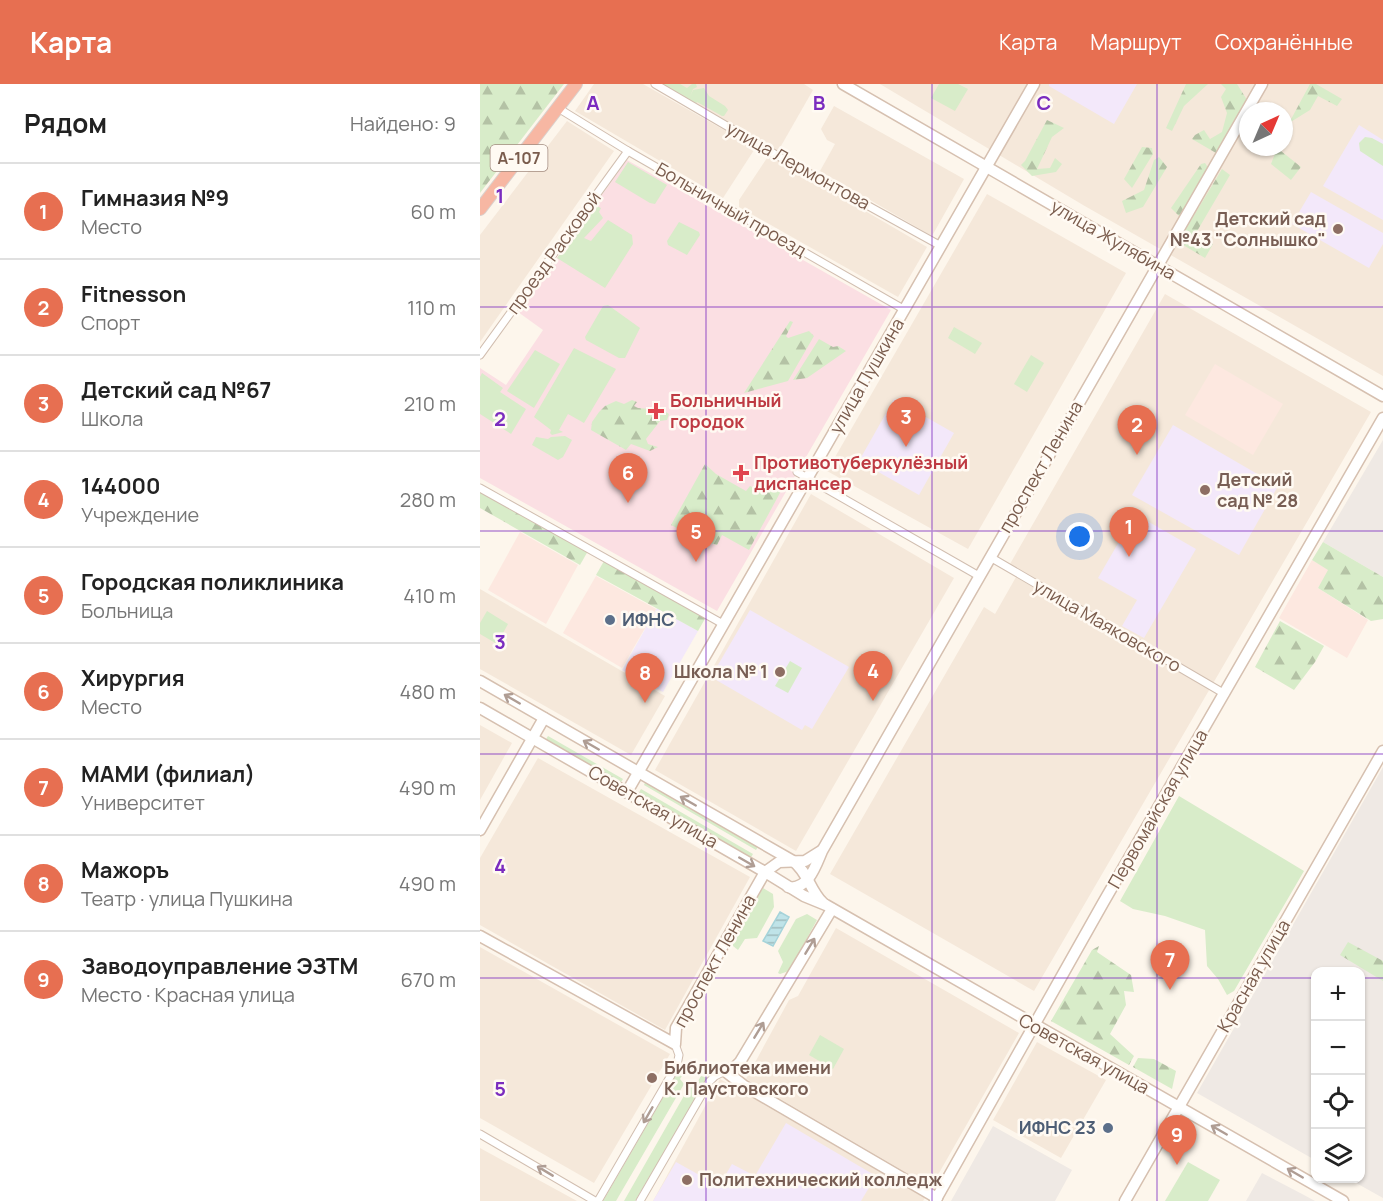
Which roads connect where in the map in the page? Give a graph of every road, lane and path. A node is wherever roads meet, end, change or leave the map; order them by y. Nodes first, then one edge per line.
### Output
1 (576, 84) edge
2 (655, 84) edge
3 (843, 84) edge
4 (1034, 84) edge
5 (1262, 84) edge
6 (558, 108) junction
7 (628, 151) junction
8 (986, 168) junction
9 (480, 209) edge
10 (941, 246) junction
11 (1157, 266) junction
12 (905, 310) junction
13 (480, 355) edge
14 (1383, 396) edge
15 (1383, 418) edge
16 (797, 472) dead end
17 (808, 478) junction
18 (480, 488) edge
19 (990, 557) junction
20 (979, 576) junction
21 (723, 624) junction
22 (480, 681) edge
23 (1225, 694) junction
24 (480, 708) edge
25 (544, 718) junction
26 (532, 739) junction
27 (1383, 751) edge
28 (639, 772) junction
29 (627, 792) junction
30 (480, 830) edge
31 (822, 851) junction
32 (793, 861) junction
33 (779, 862) junction
34 (765, 872) junction
35 (775, 878) junction
36 (808, 878) junction
37 (787, 886) junction
38 (829, 907) junction
39 (480, 936) edge
40 (1035, 1026) junction
41 (675, 1044) junction
42 (725, 1071) junction
43 (1179, 1107) junction
44 (480, 1134) edge
45 (936, 1199) edge
46 (596, 1201) edge
47 (640, 1201) edge
48 (1125, 1201) edge
49 (1343, 1201) edge

1 - 6 highway, А-107
2 - 10 street, улица Лермонтова
3 - 8 main road, улица Жулябина
4 - 8 main road, улица Пушкина
5 - 11 main road, проспект Ленина
6 - 7 street, Больничный проезд
6 - 9 highway, А-107
7 - 12 street, Больничный проезд
7 - 13 street, проезд Расковой
8 - 10 main road, улица Пушкина
8 - 11 main road, улица Жулябина
10 - 12 main road, улица Пушкина
11 - 14 main road, улица Жулябина
11 - 19 main road, проспект Ленина
12 - 17 main road, улица Пушкина
15 - 23 main road, Первомайская улица
16 - 17 street
17 - 20 street
17 - 21 main road, улица Пушкина
18 - 21 street
19 - 20 main road, проспект Ленина
19 - 23 street, улица Маяковского
20 - 31 main road, проспект Ленина
21 - 28 main road, улица Пушкина
25 -> 22 main road, Советская улица
23 - 40 main road, Первомайская улица
24 - 26 main road, Советская улица
25 - 26 main road
28 -> 25 main road, Советская улица
26 - 29 main road, Советская улица
26 - 30 main road
27 - 43 main road, Красная улица
28 - 29 main road, улица Пушкина
32 -> 28 main road, Советская улица
29 -> 34 main road, Советская улица
31 - 32 main road
31 - 36 main road, проспект Ленина
32 - 33 main road
32 - 36 main road
33 - 34 main road, проспект Ленина
33 - 35 main road
34 - 35 main road, Советская улица
34 - 41 main road, проспект Ленина
35 - 37 main road, Советская улица
36 - 37 main road
36 - 38 main road, Советская улица
37 - 38 main road, Советская улица
38 - 40 main road, Советская улица
42 -> 38 main road
39 - 41 main road
40 - 43 main road, Советская улица
40 - 45 main road, Первомайская улица
41 -> 46 street, проспект Ленина
42 - 45 main road
42 - 47 street
43 - 48 main road, Красная улица
49 -> 43 main road, Советская улица
46 -> 44 street

